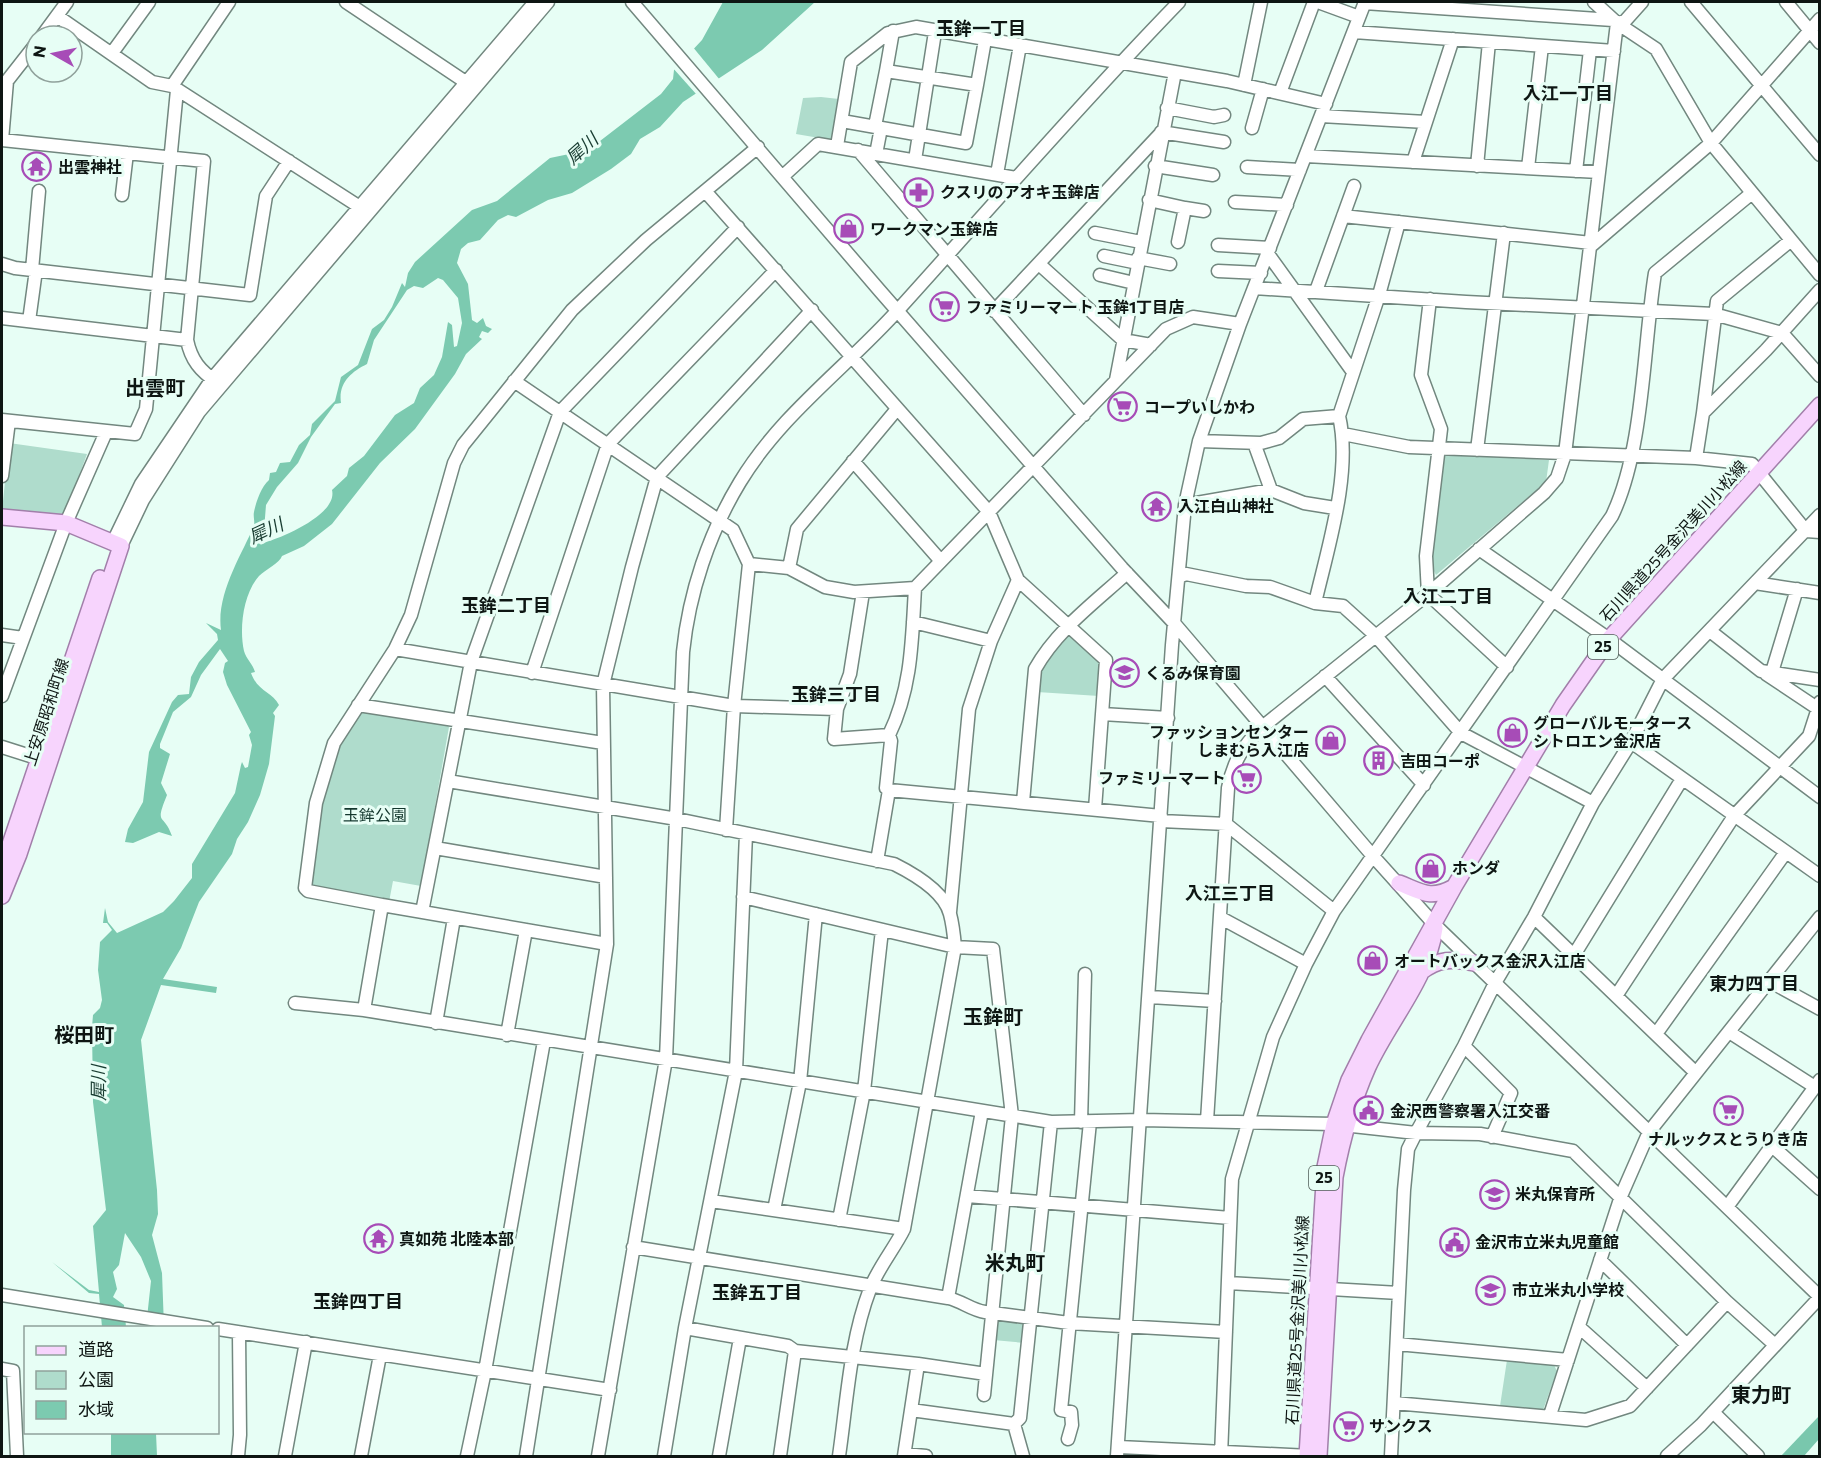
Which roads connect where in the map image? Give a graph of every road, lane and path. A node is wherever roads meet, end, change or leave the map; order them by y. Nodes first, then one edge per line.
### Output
1 (67, 2) edge
2 (149, 2) edge
3 (229, 2) edge
4 (346, 2) edge
5 (535, 2) edge
6 (548, 2) edge
7 (632, 2) edge
8 (1179, 2) edge
9 (1261, 2) edge
10 (1316, 2) edge
11 (1365, 2) edge
12 (1594, 2) edge
13 (1642, 2) edge
14 (1691, 2) edge
15 (1786, 2) edge
16 (57, 16) junction
17 (1359, 17) junction
18 (1820, 19) edge
19 (1615, 22) junction
20 (51, 24) edge
21 (1809, 30) junction
22 (893, 32) junction
23 (935, 32) junction
24 (1354, 32) junction
25 (1453, 39) junction
26 (985, 40) junction
27 (1490, 42) junction
28 (1820, 43) edge
29 (1020, 45) junction
30 (1542, 46) junction
31 (1590, 50) junction
32 (1614, 51) junction
33 (111, 53) junction
34 (24, 59) edge
35 (1121, 62) junction
36 (886, 71) junction
37 (1175, 72) junction
38 (928, 78) junction
39 (470, 85) junction
40 (977, 85) junction
41 (1244, 85) junction
42 (1762, 86) junction
43 (175, 88) junction
44 (1263, 89) junction
45 (1280, 93) junction
46 (1167, 108) junction
47 (1323, 110) junction
48 (1224, 115) dead end
49 (842, 121) junction
50 (1426, 122) junction
51 (878, 127) junction
52 (1252, 128) dead end
53 (1161, 132) junction
54 (919, 134) junction
55 (2, 140) edge
56 (1224, 142) dead end
57 (1712, 143) junction
58 (837, 146) junction
59 (758, 147) junction
60 (858, 150) junction
61 (127, 153) junction
62 (876, 154) junction
63 (1820, 155) edge
64 (170, 156) junction
65 (1306, 156) junction
66 (915, 160) junction
67 (289, 161) junction
68 (1413, 162) junction
69 (1155, 166) junction
70 (1477, 166) junction
71 (1247, 167) dead end
72 (1528, 168) junction
73 (1300, 170) junction
74 (1576, 171) junction
75 (1599, 172) junction
76 (997, 174) junction
77 (1213, 175) dead end
78 (782, 177) junction
79 (1016, 178) junction
80 (1354, 186) dead end
81 (39, 191) dead end
82 (705, 191) junction
83 (1752, 193) junction
84 (122, 195) dead end
85 (1149, 200) junction
86 (1235, 202) dead end
87 (1287, 205) junction
88 (1185, 208) junction
89 (363, 210) junction
90 (1204, 211) dead end
91 (1343, 216) junction
92 (1399, 222) junction
93 (738, 227) junction
94 (1095, 233) dead end
95 (1504, 234) junction
96 (1141, 242) junction
97 (1179, 242) dead end
98 (1790, 242) junction
99 (1591, 244) junction
100 (1218, 245) dead end
101 (1269, 251) junction
102 (947, 255) junction
103 (1104, 256) dead end
104 (1138, 260) junction
105 (2, 264) edge
106 (1039, 264) junction
107 (1170, 264) dead end
108 (34, 270) junction
109 (776, 270) junction
110 (1218, 271) dead end
111 (1262, 273) junction
112 (1100, 275) dead end
113 (1820, 275) edge
114 (1134, 283) junction
115 (158, 285) junction
116 (1254, 288) junction
117 (191, 289) junction
118 (1820, 290) edge
119 (1296, 291) junction
120 (1316, 291) junction
121 (1379, 295) junction
122 (1430, 299) junction
123 (1496, 303) junction
124 (1583, 308) junction
125 (812, 310) junction
126 (898, 310) junction
127 (1649, 310) junction
128 (994, 311) junction
129 (1714, 314) junction
130 (2, 318) edge
131 (29, 321) junction
132 (1240, 324) junction
133 (1782, 333) junction
134 (153, 337) junction
135 (187, 340) junction
136 (1123, 340) junction
137 (1151, 345) junction
138 (851, 356) junction
139 (1353, 372) junction
140 (1820, 376) edge
141 (514, 381) junction
142 (1116, 381) junction
143 (217, 382) junction
144 (1820, 405) edge
145 (897, 410) junction
146 (561, 412) junction
147 (1703, 413) junction
148 (1084, 415) junction
149 (1339, 416) junction
150 (5, 420) edge
151 (106, 432) junction
152 (1343, 434) junction
153 (1199, 441) junction
154 (1254, 443) junction
155 (608, 444) junction
156 (1438, 448) junction
157 (1477, 450) junction
158 (1565, 454) junction
159 (1630, 458) junction
160 (1696, 458) junction
161 (853, 461) junction
162 (1032, 464) junction
163 (2, 470) edge
164 (1760, 471) junction
165 (657, 477) junction
166 (1271, 490) junction
167 (1185, 505) junction
168 (1335, 508) junction
169 (990, 512) junction
170 (1820, 515) edge
171 (2, 517) edge
172 (721, 520) junction
173 (66, 523) junction
174 (1806, 531) junction
175 (1820, 532) edge
176 (117, 544) junction
177 (1479, 549) junction
178 (940, 560) junction
179 (750, 564) junction
180 (789, 568) junction
181 (1127, 573) junction
182 (1179, 577) junction
183 (1018, 580) junction
184 (1755, 583) junction
185 (915, 588) junction
186 (1797, 590) junction
187 (863, 592) junction
188 (1820, 593) edge
189 (1428, 594) junction
190 (1553, 601) junction
191 (1315, 603) junction
192 (913, 622) junction
193 (1174, 623) junction
194 (1070, 625) junction
195 (1710, 631) junction
196 (2, 635) edge
197 (1375, 635) junction
198 (23, 638) junction
199 (1609, 639) junction
200 (991, 641) junction
201 (395, 649) junction
202 (471, 662) junction
203 (1507, 667) junction
204 (1767, 671) junction
205 (532, 673) junction
206 (1325, 676) junction
207 (1663, 679) junction
208 (1820, 680) edge
209 (603, 685) junction
210 (2, 692) edge
211 (680, 697) junction
212 (358, 705) junction
213 (734, 705) junction
214 (1819, 707) edge
215 (837, 709) junction
216 (1102, 714) junction
217 (1168, 718) junction
218 (460, 720) junction
219 (1261, 728) junction
220 (1461, 733) junction
221 (889, 735) junction
222 (603, 742) junction
223 (1631, 742) junction
224 (2, 747) edge
225 (44, 761) junction
226 (1526, 766) junction
227 (1779, 766) junction
228 (1682, 779) junction
229 (448, 781) junction
230 (1424, 785) junction
231 (889, 790) junction
232 (961, 795) junction
233 (1820, 797) edge
234 (1023, 802) junction
235 (1593, 803) junction
236 (604, 807) junction
237 (1095, 809) junction
238 (1734, 816) junction
239 (1161, 818) junction
240 (677, 819) junction
241 (1226, 824) junction
242 (726, 830) junction
243 (746, 834) junction
244 (435, 848) junction
245 (1786, 852) junction
246 (1372, 855) junction
247 (877, 861) junction
248 (2, 868) edge
249 (1820, 876) edge
250 (606, 877) junction
251 (1399, 883) junction
252 (1454, 887) junction
253 (2, 896) edge
254 (743, 897) junction
255 (382, 905) junction
256 (1334, 911) junction
257 (422, 912) junction
258 (950, 912) junction
259 (816, 914) junction
260 (1534, 917) junction
261 (454, 918) junction
262 (1221, 918) junction
263 (1435, 925) junction
264 (1817, 925) edge
265 (526, 930) junction
266 (882, 930) junction
267 (607, 944) junction
268 (956, 947) junction
269 (1574, 955) junction
270 (1473, 963) junction
271 (1306, 964) junction
272 (1421, 972) junction
273 (1085, 974) dead end
274 (1769, 981) junction
275 (1495, 983) junction
276 (1616, 996) junction
277 (1150, 997) junction
278 (1215, 1001) junction
279 (295, 1003) dead end
280 (1820, 1009) edge
281 (364, 1010) junction
282 (436, 1023) junction
283 (1729, 1032) junction
284 (1656, 1034) junction
285 (507, 1035) junction
286 (544, 1041) junction
287 (1464, 1046) junction
288 (590, 1048) junction
289 (666, 1059) junction
290 (736, 1071) junction
291 (1696, 1073) junction
292 (800, 1082) junction
293 (1817, 1084) edge
294 (864, 1091) junction
295 (927, 1102) junction
296 (982, 1112) junction
297 (1012, 1116) junction
298 (1142, 1120) junction
299 (1207, 1120) junction
300 (1051, 1122) junction
301 (1085, 1122) junction
302 (1248, 1123) junction
303 (1340, 1124) junction
304 (1649, 1132) junction
305 (1416, 1133) junction
306 (1492, 1137) junction
307 (1772, 1146) junction
308 (1820, 1189) edge
309 (967, 1196) junction
310 (1621, 1196) junction
311 (1004, 1199) junction
312 (711, 1201) junction
313 (1042, 1202) junction
314 (1081, 1205) junction
315 (1727, 1207) junction
316 (774, 1210) junction
317 (1136, 1210) junction
318 (1230, 1218) junction
319 (839, 1220) junction
320 (904, 1229) junction
321 (633, 1247) junction
322 (699, 1259) junction
323 (1600, 1260) junction
324 (1228, 1283) junction
325 (871, 1286) junction
326 (1323, 1289) junction
327 (1399, 1293) junction
328 (2, 1295) edge
329 (1820, 1297) edge
330 (948, 1298) junction
331 (1727, 1302) junction
332 (993, 1313) junction
333 (1030, 1316) junction
334 (1070, 1323) junction
335 (194, 1326) edge
336 (1128, 1327) junction
337 (1579, 1327) junction
338 (685, 1328) junction
339 (219, 1329) edge
340 (1226, 1332) junction
341 (239, 1333) junction
342 (740, 1338) junction
343 (306, 1342) junction
344 (1397, 1344) junction
345 (1687, 1345) junction
346 (1775, 1345) junction
347 (795, 1351) junction
348 (380, 1355) junction
349 (853, 1359) junction
350 (1568, 1360) junction
351 (918, 1364) junction
352 (2, 1369) edge
353 (485, 1371) junction
354 (986, 1374) junction
355 (540, 1380) junction
356 (1647, 1388) junction
357 (610, 1390) junction
358 (984, 1395) dead end
359 (1394, 1403) junction
360 (911, 1410) junction
361 (1713, 1412) junction
362 (1550, 1415) junction
363 (1014, 1424) junction
364 (1068, 1439) dead end
365 (1118, 1452) edge
366 (1221, 1454) edge
367 (904, 1455) edge
368 (17, 1456) edge
369 (238, 1456) edge
370 (285, 1456) edge
371 (361, 1456) edge
372 (467, 1456) edge
373 (526, 1456) edge
374 (598, 1456) edge
375 (664, 1456) edge
376 (719, 1456) edge
377 (780, 1456) edge
378 (839, 1456) edge
379 (926, 1456) edge
380 (1023, 1456) edge
381 (1308, 1456) edge
382 (1319, 1456) edge
383 (1391, 1456) edge
384 (1667, 1456) edge
385 (1758, 1456) edge

1 - 16 street
2 - 33 street
3 - 43 street
4 - 39 street
5 - 39 street
6 - 39 street
7 - 59 street
8 - 35 street
9 - 41 street
10 - 17 street
10 - 45 street
11 - 17 street
11 - 19 street
12 - 19 street
13 - 19 street
14 - 42 street
15 - 21 street
16 - 20 street
16 - 33 street
17 - 24 street
18 - 21 street
19 - 32 street
19 - 57 street
21 - 28 street
21 - 42 street
22 - 23 street
22 - 36 street
22 - 49 street
23 - 26 street
23 - 38 street
24 - 25 street
24 - 47 street
25 - 27 street
25 - 50 street
26 - 29 street
26 - 40 street
27 - 30 street
27 - 70 street
29 - 35 street
29 - 76 street
30 - 31 street
30 - 72 street
31 - 32 street
31 - 74 street
32 - 75 street
33 - 43 street
34 - 55 street
35 - 37 street
35 - 79 street
36 - 38 street
36 - 51 street
37 - 41 street
37 - 46 street
38 - 40 street
38 - 54 street
39 - 89 street
40 - 54 street
41 - 44 street
42 - 57 street
42 - 63 street
43 - 64 street
43 - 67 street
44 - 45 street
44 - 52 street
45 - 47 street
46 - 48 street
46 - 53 street
47 - 50 street
47 - 65 street
49 - 51 street
49 - 58 street
50 - 68 street
51 - 54 street
51 - 62 street
53 - 56 street
53 - 69 street
53 - 106 street
54 - 66 street
55 - 61 street
57 - 83 street
57 - 99 street
58 - 60 street
58 - 78 street
59 - 78 street
59 - 82 street
60 - 62 street
60 - 102 street
61 - 64 street
61 - 84 street
62 - 66 street
64 - 115 street
64 - 117 street
65 - 68 street
65 - 73 street
66 - 76 street
67 - 89 street
67 - 117 street
68 - 70 street
69 - 77 street
69 - 85 street
70 - 72 street
71 - 73 street
72 - 74 street
73 - 87 street
74 - 75 street
75 - 99 street
76 - 79 street
78 - 126 street
79 - 102 street
80 - 91 street
81 - 108 street
82 - 93 street
82 - 141 street
83 - 98 street
83 - 127 street
85 - 88 street
85 - 96 street
86 - 87 street
87 - 101 street
88 - 90 street
88 - 97 street
89 - 143 street
91 - 92 street
91 - 120 street
92 - 95 street
92 - 121 street
93 - 109 street
93 - 146 street
94 - 96 street
95 - 99 street
95 - 123 street
96 - 104 street
98 - 113 street
98 - 129 street
99 - 124 street
100 - 101 street
101 - 111 street
101 - 119 street
102 - 126 street
102 - 128 street
103 - 104 street
104 - 107 street
104 - 114 street
105 - 108 street
106 - 128 street
106 - 136 street
108 - 115 street
108 - 131 street
109 - 125 street
109 - 155 street
110 - 111 street
111 - 116 street
112 - 114 street
114 - 136 street
115 - 117 street
115 - 134 street
116 - 119 street
116 - 132 street
117 - 135 street
118 - 133 street
119 - 120 street
119 - 139 street
120 - 121 street
121 - 122 street
121 - 139 street
122 - 123 street
122 - 156 street
123 - 124 street
123 - 157 street
124 - 127 street
124 - 158 street
125 - 138 street
125 - 165 street
126 - 138 street
126 - 162 street
127 - 129 street
127 - 159 street
128 - 148 street
129 - 133 street
129 - 147 street
130 - 131 street
131 - 134 street
132 - 137 street
132 - 153 street
133 - 140 street
133 - 147 street
134 - 135 street
134 - 151 street
135 - 143 street
136 - 137 street
136 - 142 street
137 - 142 street
138 - 145 street
138 - 172 street
139 - 149 street
141 - 146 street
141 - 201 street
142 - 148 street
143 - 176 street
144 - 164 main road, 石川県道25号金沢美川小松線 / 25
145 - 161 street
145 - 169 street
146 - 155 street
146 - 202 street
147 - 160 street
148 - 162 street
149 - 152 street
149 - 154 street
150 - 151 street
150 - 163 street
151 - 173 street
152 - 156 street
152 - 168 street
153 - 154 street
153 - 167 street
154 - 166 street
155 - 165 street
155 - 205 street
156 - 157 street
156 - 189 street
157 - 158 street
158 - 159 street
158 - 177 street
159 - 160 street
159 - 190 street
160 - 164 street
161 - 178 street
161 - 180 street
162 - 169 street
162 - 181 street
164 - 174 street
164 - 199 main road, 石川県道25号金沢美川小松線 / 25
165 - 172 street
165 - 209 street
166 - 167 street
166 - 168 street
167 - 182 street
168 - 191 street
169 - 178 street
169 - 183 street
170 - 174 street
171 - 173 main road
172 - 179 street
172 - 211 street
173 - 176 main road
173 - 198 street
174 - 175 street
174 - 184 street
176 - 225 main road, 上安原昭和町線
177 - 189 street
177 - 190 street
178 - 185 street
179 - 180 street
179 - 213 street
180 - 187 street
181 - 193 street
181 - 194 street
182 - 191 street
182 - 193 street
183 - 194 street
183 - 200 street
184 - 186 street
184 - 195 street
185 - 187 street
185 - 192 street
186 - 188 street
186 - 204 street
187 - 215 street
189 - 197 street
189 - 203 street
190 - 199 street
190 - 203 street
191 - 197 street
192 - 200 street
192 - 221 street
193 - 217 street
193 - 219 street
194 - 216 street
194 - 234 street
195 - 204 street
195 - 207 street
196 - 198 street
197 - 206 street
197 - 220 street
198 - 210 street
199 - 207 street
199 - 226 main road, 石川県道25号金沢美川小松線 / 25
200 - 232 street
201 - 202 street
201 - 212 street
202 - 205 street
202 - 218 street
203 - 220 street
204 - 208 street
204 - 214 street
205 - 209 street
206 - 219 street
206 - 230 street
207 - 223 street
207 - 227 street
209 - 211 street
209 - 222 street
211 - 213 street
211 - 240 street
212 - 218 street
212 - 255 street
213 - 215 street
213 - 242 street
214 - 227 street
215 - 221 street
216 - 217 street
216 - 237 street
217 - 239 street
218 - 222 street
218 - 229 street
219 - 241 street
219 - 246 street
220 - 226 street
220 - 230 street
221 - 231 street
222 - 236 street
223 - 228 street
223 - 235 street
224 - 225 street
225 - 248 main road, 上安原昭和町線
225 - 253 main road, 上安原昭和町線
226 - 235 street
226 - 252 main road, 石川県道25号金沢美川小松線 / 25
227 - 233 street
227 - 238 street
228 - 238 street
228 - 269 street
229 - 236 street
229 - 244 street
230 - 246 street
231 - 232 street
231 - 247 street
232 - 234 street
232 - 258 street
234 - 237 street
235 - 260 street
236 - 240 street
236 - 250 street
237 - 239 street
238 - 245 street
238 - 276 street
239 - 241 street
239 - 277 street
240 - 242 street
240 - 289 street
241 - 256 street
241 - 262 street
242 - 243 street
243 - 247 street
243 - 254 street
244 - 250 street
244 - 257 street
245 - 249 street
245 - 284 street
246 - 251 street
246 - 256 street
247 - 258 street
250 - 267 street
251 - 252 main road
251 - 263 street
252 - 263 main road, 石川県道25号金沢美川小松線 / 25
254 - 259 street
254 - 290 street
255 - 257 street
255 - 281 street
256 - 271 street
257 - 261 street
258 - 268 street
259 - 266 street
259 - 292 street
260 - 269 street
260 - 275 street
261 - 265 street
261 - 282 street
262 - 271 street
262 - 278 street
263 - 270 street
263 - 272 main road, 石川県道25号金沢美川小松線 / 25
263 - 303 main road, 石川県道25号金沢美川小松線 / 25
264 - 274 street
265 - 267 street
265 - 285 street
266 - 268 street
266 - 294 street
267 - 288 street
268 - 295 street
268 - 297 street
269 - 276 street
270 - 272 main road
270 - 275 street
271 - 302 street
272 - 303 main road, 石川県道25号金沢美川小松線 / 25
273 - 301 street
274 - 280 street
274 - 283 street
275 - 287 street
275 - 304 street
276 - 284 street
277 - 278 street
277 - 298 street
278 - 299 street
279 - 281 street
281 - 282 street
282 - 285 street
283 - 291 street
283 - 293 street
284 - 291 street
285 - 286 street
286 - 288 street
286 - 353 street
287 - 305 street
287 - 306 street
288 - 289 street
288 - 355 street
289 - 290 street
289 - 321 street
290 - 292 street
290 - 312 street
291 - 304 street
292 - 294 street
292 - 316 street
293 - 307 street
294 - 295 street
294 - 319 street
295 - 296 street
295 - 320 street
296 - 297 street
296 - 309 street
297 - 300 street
297 - 311 street
298 - 299 street
298 - 301 street
298 - 317 street
299 - 302 street
300 - 301 street
300 - 313 street
301 - 314 street
302 - 303 street
302 - 318 street
303 - 305 street
303 - 326 main road, 石川県道25号金沢美川小松線 / 25
304 - 310 street
304 - 315 street
305 - 306 street
305 - 327 street
306 - 310 street
307 - 308 street
307 - 315 street
309 - 311 street
309 - 330 street
310 - 323 street
310 - 331 street
311 - 313 street
311 - 332 street
312 - 316 street
312 - 322 street
313 - 314 street
313 - 333 street
314 - 317 street
314 - 334 street
315 - 329 street
316 - 319 street
317 - 318 street
317 - 336 street
318 - 324 street
319 - 320 street
320 - 325 street
321 - 322 street
321 - 357 street
322 - 325 street
322 - 338 street
323 - 337 street
323 - 345 street
324 - 326 street
324 - 340 street
325 - 330 street
325 - 349 street
326 - 327 street
326 - 381 main road, 石川県道25号金沢美川小松線 / 25
326 - 382 main road, 石川県道25号金沢美川小松線 / 25
327 - 344 street
328 - 335 street
329 - 346 street
330 - 332 street
331 - 345 street
331 - 346 street
332 - 333 street
332 - 354 street
333 - 334 street
333 - 363 street
334 - 336 street
334 - 364 street
336 - 340 street
336 - 365 street
337 - 350 street
337 - 356 street
338 - 342 street
338 - 375 street
339 - 341 street
340 - 366 street
341 - 343 street
341 - 369 street
342 - 347 street
342 - 376 street
343 - 348 street
343 - 370 street
344 - 350 street
344 - 359 street
345 - 356 street
346 - 361 street
347 - 349 street
347 - 377 street
348 - 353 street
348 - 371 street
349 - 351 street
349 - 378 street
350 - 362 street
351 - 354 street
351 - 360 street
352 - 368 street
353 - 355 street
353 - 372 street
354 - 358 street
355 - 357 street
355 - 373 street
356 - 362 street
357 - 374 street
359 - 362 street
359 - 383 street
360 - 363 street
360 - 367 street
361 - 384 street
361 - 385 street
363 - 380 street
365 - 366 street
366 - 381 street
367 - 379 street

